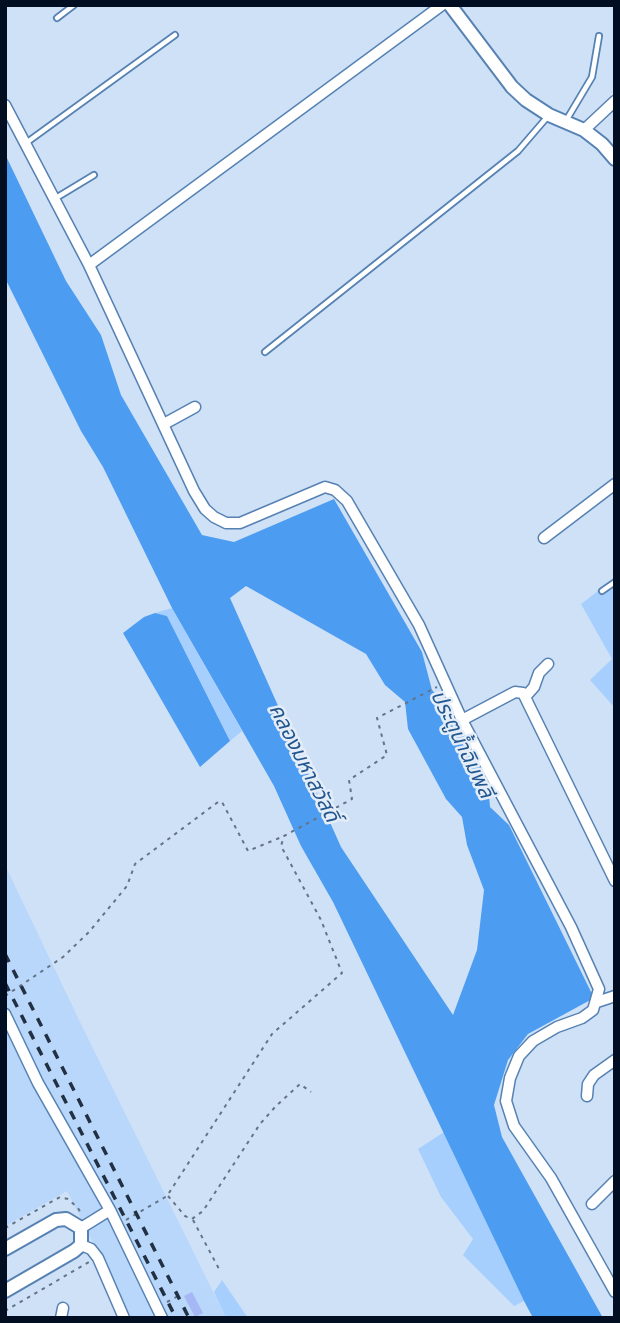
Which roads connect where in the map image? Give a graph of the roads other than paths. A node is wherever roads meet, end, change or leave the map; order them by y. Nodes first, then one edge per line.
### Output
1 (74, 5) edge
2 (442, 5) edge
3 (450, 5) edge
4 (57, 18) dead end
5 (175, 35) dead end
6 (598, 36) dead end
7 (615, 101) edge
8 (5, 105) edge
9 (549, 115) junction
10 (566, 121) junction
11 (584, 130) junction
12 (24, 144) junction
13 (615, 159) edge
14 (94, 175) dead end
15 (55, 198) junction
16 (89, 265) junction
17 (265, 352) dead end
18 (195, 407) dead end
19 (164, 424) junction
20 (615, 484) edge
21 (544, 538) dead end
22 (615, 582) edge
23 (602, 591) dead end
24 (548, 664) dead end
25 (526, 696) junction
26 (462, 720) junction
27 (615, 881) edge
28 (615, 996) edge
29 (597, 1002) junction
30 (5, 1014) edge
31 (615, 1060) edge
32 (587, 1096) dead end
33 (615, 1181) edge
34 (592, 1204) dead end
35 (110, 1209) junction
36 (84, 1226) junction
37 (87, 1248) junction
38 (5, 1249) edge
39 (5, 1291) edge
40 (615, 1292) edge
41 (124, 1318) edge
42 (163, 1318) edge

1 - 4 lane
2 - 16 street
3 - 9 street
5 - 12 lane
6 - 10 lane
7 - 11 street
8 - 12 street
9 - 10 street
9 - 17 lane
10 - 11 street
11 - 13 street
12 - 15 street
14 - 15 lane
15 - 16 street
16 - 19 street
18 - 19 street
19 - 26 street
20 - 21 street
22 - 23 lane
24 - 25 street
25 - 26 street
25 - 27 street
26 - 29 street
28 - 29 street
29 - 40 street
30 - 35 street
31 - 32 street
33 - 34 street
35 - 36 street
35 - 42 street
36 - 37 street
36 - 38 street
37 - 39 street
37 - 41 street

